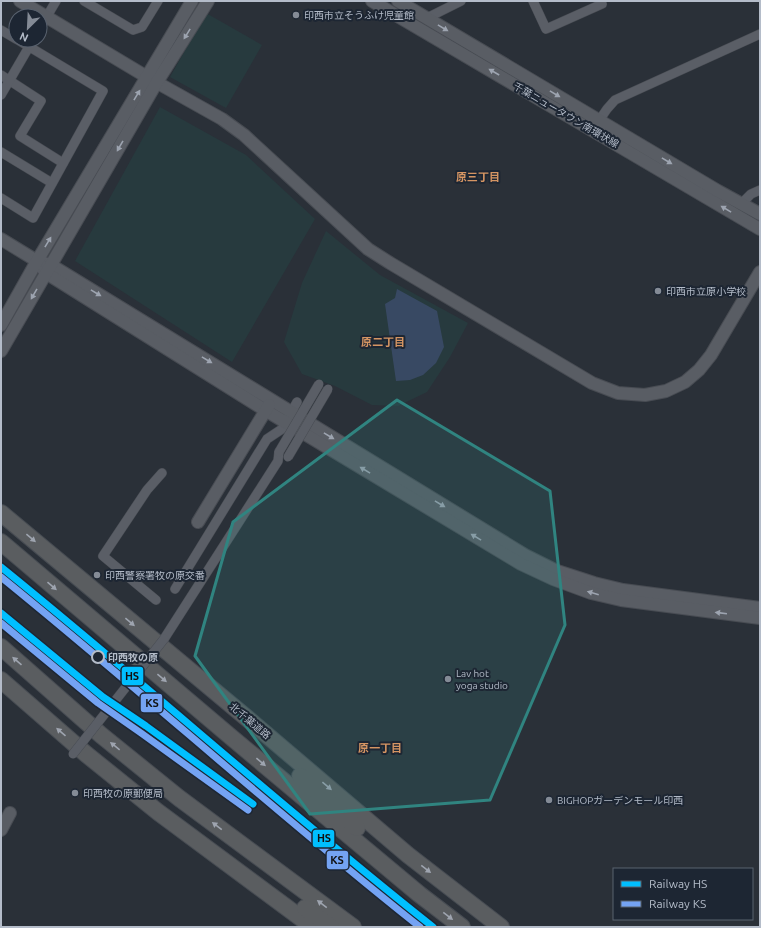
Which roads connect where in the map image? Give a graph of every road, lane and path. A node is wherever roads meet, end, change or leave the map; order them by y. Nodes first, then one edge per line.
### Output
1 (20, 1) edge
2 (56, 1) edge
3 (84, 1) edge
4 (158, 1) edge
5 (192, 1) edge
6 (208, 1) edge
7 (372, 1) edge
8 (398, 1) edge
9 (461, 1) edge
10 (533, 1) edge
11 (601, 1) edge
12 (27, 8) edge
13 (48, 15) edge
14 (427, 18) junction
15 (48, 26) edge
16 (760, 34) edge
17 (28, 48) edge
18 (38, 48) edge
19 (1, 75) edge
20 (10, 80) junction
21 (152, 80) junction
22 (1, 95) edge
23 (596, 126) junction
24 (1, 152) edge
25 (63, 163) junction
26 (52, 183) junction
27 (760, 190) edge
28 (1, 198) edge
29 (741, 204) junction
30 (760, 214) edge
31 (760, 229) edge
32 (1, 239) edge
33 (37, 261) junction
34 (49, 269) junction
35 (760, 272) edge
36 (1, 324) edge
37 (1, 351) edge
38 (269, 405) junction
39 (291, 412) junction
40 (278, 456) junction
41 (162, 473) dead end
42 (1, 513) edge
43 (198, 522) dead end
44 (1, 542) edge
45 (175, 589) dead end
46 (156, 600) dead end
47 (760, 608) edge
48 (760, 618) edge
49 (1, 647) edge
50 (1, 680) edge
51 (248, 719) junction
52 (73, 754) dead end
53 (158, 812) junction
54 (10, 814) dead end
55 (1, 830) edge
56 (419, 894) junction
57 (313, 927) edge
58 (331, 927) edge
59 (353, 927) edge
60 (462, 927) edge
61 (500, 927) edge

1 - 12 street
2 - 13 street
3 - 4 street
5 - 21 street
6 -> 21 street
23 -> 7 street, 千葉ニュータウン南環状線
8 - 14 street, 千葉ニュータウン南環状線
9 - 14 street
10 - 11 street
14 -> 23 street, 千葉ニュータウン南環状線
15 - 21 street
16 - 23 street
17 - 20 street
18 - 25 street
19 - 20 street
20 - 22 street
20 - 25 street
33 -> 21 street
21 -> 34 street
21 - 35 street
23 -> 29 street, 千葉ニュータウン南環状線
31 -> 23 street, 千葉ニュータウン南環状線
24 - 26 street
25 - 26 street
26 - 28 street
27 - 29 street
29 - 30 street, 千葉ニュータウン南環状線
32 - 33 street
33 - 34 street
33 - 36 street
34 -> 37 street
34 - 38 street
38 - 39 street
38 - 43 street
39 - 45 street
39 -> 47 street
48 -> 39 street
40 - 40 street, bridge
40 - 52 street, bridge
41 - 46 street
42 -> 51 highway, 北千葉道路
44 -> 56 highway
59 -> 49 highway
53 -> 50 highway
51 - 56 highway
51 -> 61 highway, 北千葉道路
53 - 57 highway
53 - 58 highway
54 - 55 street
56 -> 60 highway

